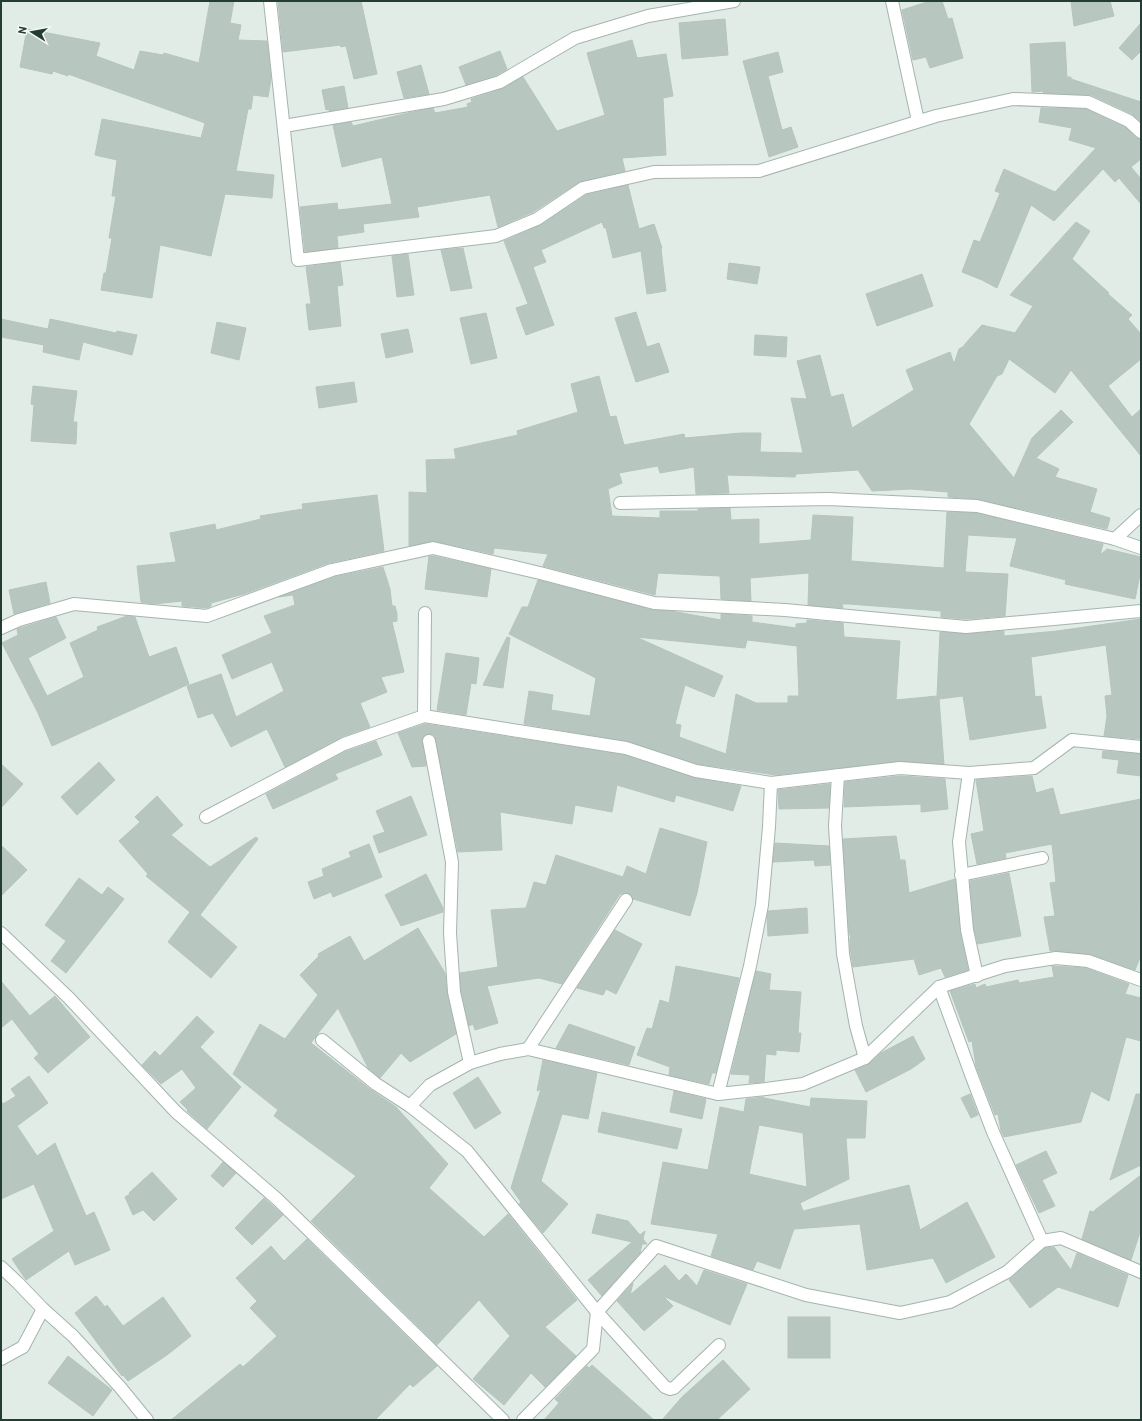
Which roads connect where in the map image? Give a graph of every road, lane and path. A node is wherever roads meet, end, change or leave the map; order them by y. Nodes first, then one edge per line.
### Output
1 (270, 1) edge
2 (734, 1) edge
3 (892, 1) edge
4 (918, 121) junction
5 (284, 126) junction
6 (1141, 132) edge
7 (620, 503) dead end
8 (1141, 515) edge
9 (1115, 539) junction
10 (1141, 548) edge
11 (1141, 611) edge
12 (425, 613) dead end
13 (1, 628) edge
14 (424, 716) junction
15 (429, 741) dead end
16 (1141, 747) edge
17 (969, 773) junction
18 (838, 775) junction
19 (771, 783) junction
20 (206, 817) dead end
21 (1042, 858) dead end
22 (961, 875) junction
23 (626, 900) dead end
24 (1, 933) edge
25 (976, 976) junction
26 (1141, 980) edge
27 (939, 987) junction
28 (322, 1040) dead end
29 (528, 1049) junction
30 (864, 1058) junction
31 (470, 1063) junction
32 (718, 1094) junction
33 (410, 1106) junction
34 (1042, 1241) junction
35 (1, 1267) edge
36 (1141, 1272) edge
37 (43, 1309) junction
38 (597, 1312) junction
39 (719, 1345) dead end
40 (1, 1359) edge
41 (147, 1420) edge
42 (503, 1420) edge
43 (523, 1420) edge

1 - 5 street
2 - 5 street
3 - 4 street
4 - 5 street
4 - 6 street
7 - 9 street
8 - 9 street
9 - 10 street
11 - 13 street
12 - 14 street
14 - 19 street
14 - 20 street
15 - 31 street
16 - 17 street
17 - 18 street
17 - 22 street
18 - 19 street
18 - 30 street
19 - 32 street
21 - 22 street
22 - 25 street
23 - 29 street
24 - 42 street
25 - 26 street
25 - 27 street
27 - 30 street
27 - 34 street
28 - 33 street
29 - 31 street
29 - 32 street
30 - 32 street
31 - 33 street
33 - 38 street
34 - 36 street
34 - 38 street
35 - 37 street
37 - 40 street
37 - 41 street
38 - 39 street
38 - 43 street

